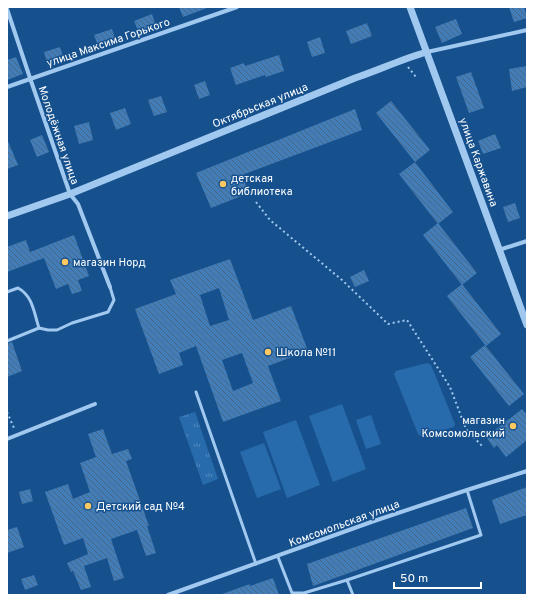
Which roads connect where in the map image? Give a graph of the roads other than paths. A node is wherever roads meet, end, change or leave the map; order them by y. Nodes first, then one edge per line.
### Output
1 (237, 7) edge
2 (410, 7) edge
3 (7, 8) edge
4 (527, 30) edge
5 (426, 52) junction
6 (30, 78) junction
7 (7, 87) edge
8 (70, 194) junction
9 (7, 216) edge
10 (527, 242) edge
11 (499, 250) junction
12 (110, 287) joint
13 (7, 292) edge
14 (527, 325) edge
15 (39, 328) junction
16 (7, 341) edge
17 (196, 392) dead end
18 (95, 404) dead end
19 (7, 439) edge
20 (527, 471) edge
21 (467, 490) junction
22 (278, 557) junction
23 (256, 564) junction
24 (348, 580) junction
25 (292, 594) edge
26 (170, 595) edge
27 (353, 595) edge

1 - 6 street, улица Максима Горького
2 - 5 street, улица Каржавина
3 - 6 street, Молодёжная улица
4 - 5 street, Октябрьская улица
5 - 8 street, Октябрьская улица
5 - 11 street, улица Каржавина
6 - 7 street, улица Максима Горького
6 - 8 street, Молодёжная улица
8 - 9 street, Октябрьская улица
8 - 12 street, Молодёжная улица
10 - 11 street
11 - 14 street, улица Каржавина
12 - 15 lane
13 - 15 lane
15 - 16 lane
17 - 23 lane
18 - 19 street
20 - 21 street, Комсомольская улица
21 - 22 street, Комсомольская улица
21 - 24 lane
22 - 23 street, Комсомольская улица
22 - 25 lane
23 - 26 street, Комсомольская улица
24 - 25 lane
24 - 27 lane

